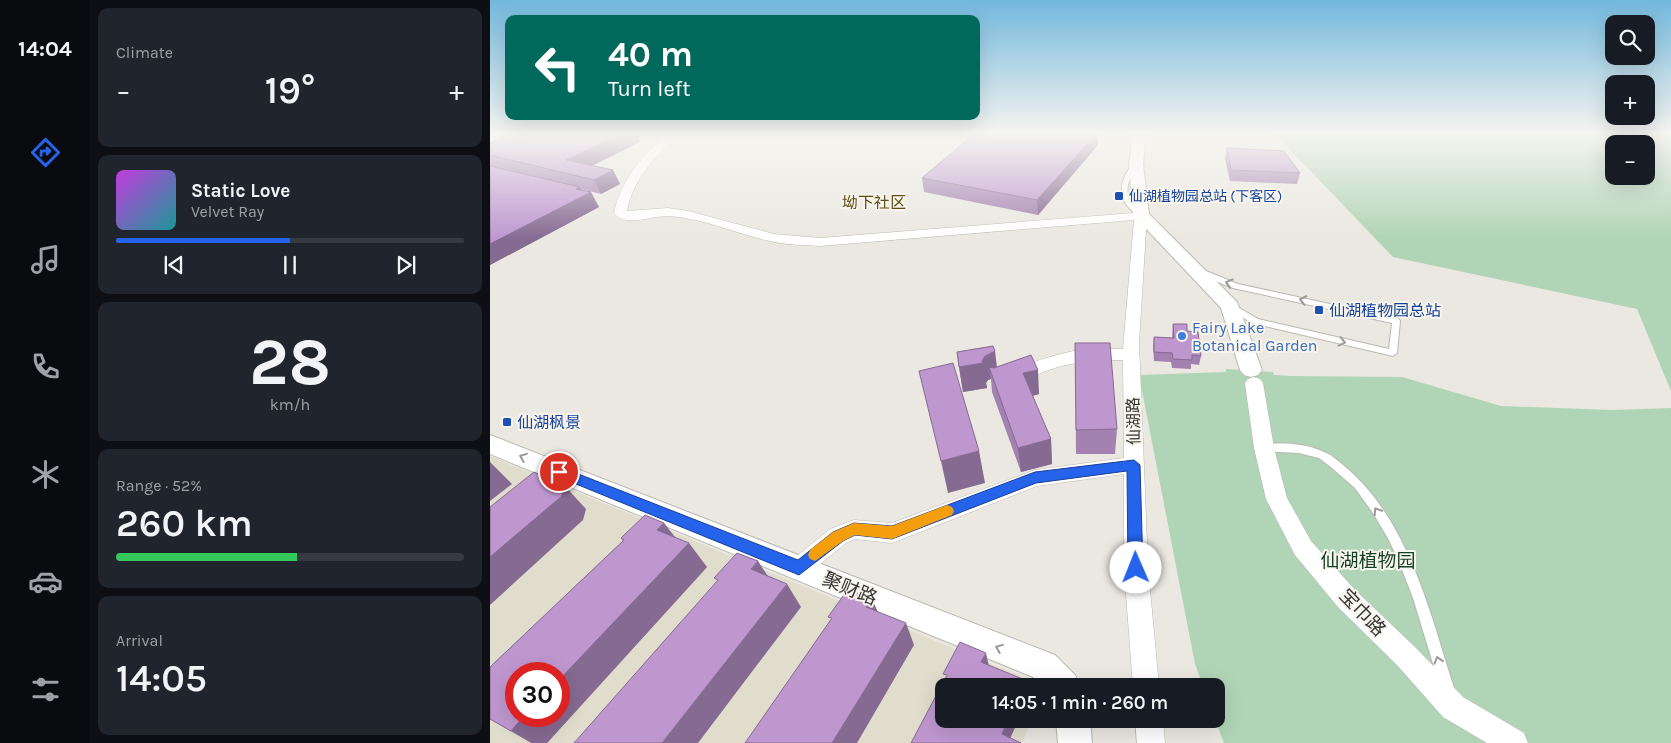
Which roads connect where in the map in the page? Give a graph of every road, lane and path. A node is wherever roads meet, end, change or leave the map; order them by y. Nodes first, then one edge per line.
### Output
1 (641, 170) edge
2 (1137, 170) edge
3 (1141, 215) junction
4 (1193, 268) junction
5 (1230, 306) junction
6 (1132, 354) junction
7 (1252, 377) joint
8 (1005, 381) edge
9 (490, 444) edge
10 (1264, 448) junction
11 (1134, 465) junction
12 (799, 568) junction
13 (1056, 678) edge
14 (1145, 678) edge
15 (1453, 707) junction
16 (1074, 728) edge
17 (1150, 728) edge
18 (1075, 743) edge
19 (1151, 743) edge
20 (1514, 743) edge

1 - 3 street
2 - 3 street, 仙湖路
3 - 4 street
3 - 6 street, 仙湖路
4 - 5 street
5 -> 4 lane
5 - 7 street
6 - 8 street
6 - 11 street, 仙湖路
7 - 10 street, 宝巾路
12 -> 9 street, 聚财路
10 - 15 street, 宝巾路
15 -> 10 lane
11 - 12 street
11 - 14 street, 仙湖路
13 -> 12 street, 聚财路
15 - 20 street, 宝巾路
16 - 18 street
17 - 19 street

